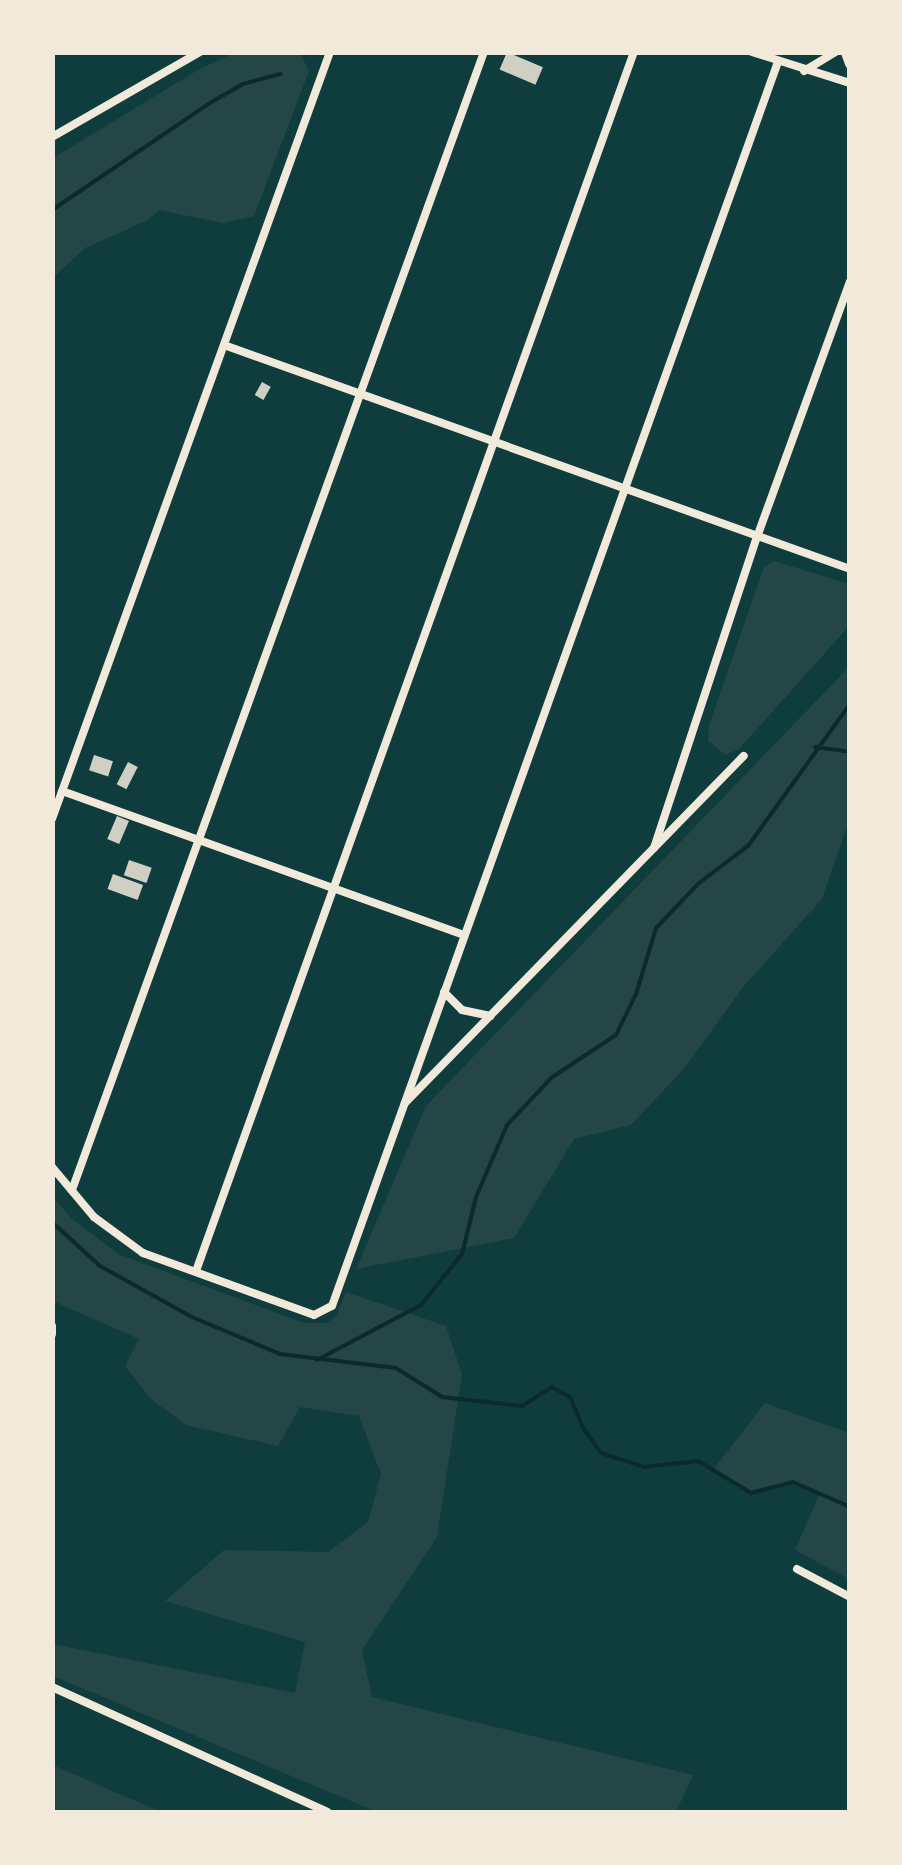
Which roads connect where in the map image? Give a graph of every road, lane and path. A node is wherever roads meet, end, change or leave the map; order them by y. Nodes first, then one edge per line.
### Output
1 (200, 52) edge
2 (330, 52) edge
3 (484, 52) edge
4 (634, 52) edge
5 (752, 52) edge
6 (836, 52) edge
7 (846, 52) edge
8 (185, 57) edge
9 (778, 62) junction
10 (850, 62) edge
11 (804, 71) junction
12 (850, 83) edge
13 (55, 133) edge
14 (850, 281) edge
15 (224, 345) junction
16 (358, 393) junction
17 (492, 442) junction
18 (626, 488) junction
19 (757, 537) junction
20 (850, 569) edge
21 (744, 756) dead end
22 (62, 791) junction
23 (52, 818) edge
24 (196, 838) junction
25 (654, 848) junction
26 (332, 887) junction
27 (464, 935) junction
28 (444, 992) junction
29 (490, 1016) junction
30 (400, 1108) junction
31 (52, 1166) edge
32 (72, 1190) junction
33 (196, 1271) junction
34 (52, 1326) edge
35 (52, 1334) edge
36 (797, 1569) dead end
37 (850, 1597) edge
38 (52, 1687) edge
39 (327, 1812) edge

1 - 8 street
2 - 15 street
3 - 16 street
4 - 17 street
5 - 9 street
6 - 11 street
7 - 10 main road
8 - 13 street
9 - 11 street
9 - 18 street
11 - 12 street
14 - 19 street
15 - 16 street
15 - 22 street
16 - 17 street
16 - 24 street
17 - 18 street
17 - 26 street
18 - 19 street
18 - 27 street
19 - 20 street
19 - 25 street
21 - 25 street
22 - 23 street
22 - 24 street
24 - 26 street
24 - 32 street
25 - 29 street
26 - 27 street
26 - 33 street
27 - 28 street
28 - 29 street
28 - 30 street
29 - 30 street
30 - 33 street
31 - 32 street
32 - 33 street
34 - 35 street
36 - 37 street
38 - 39 street

